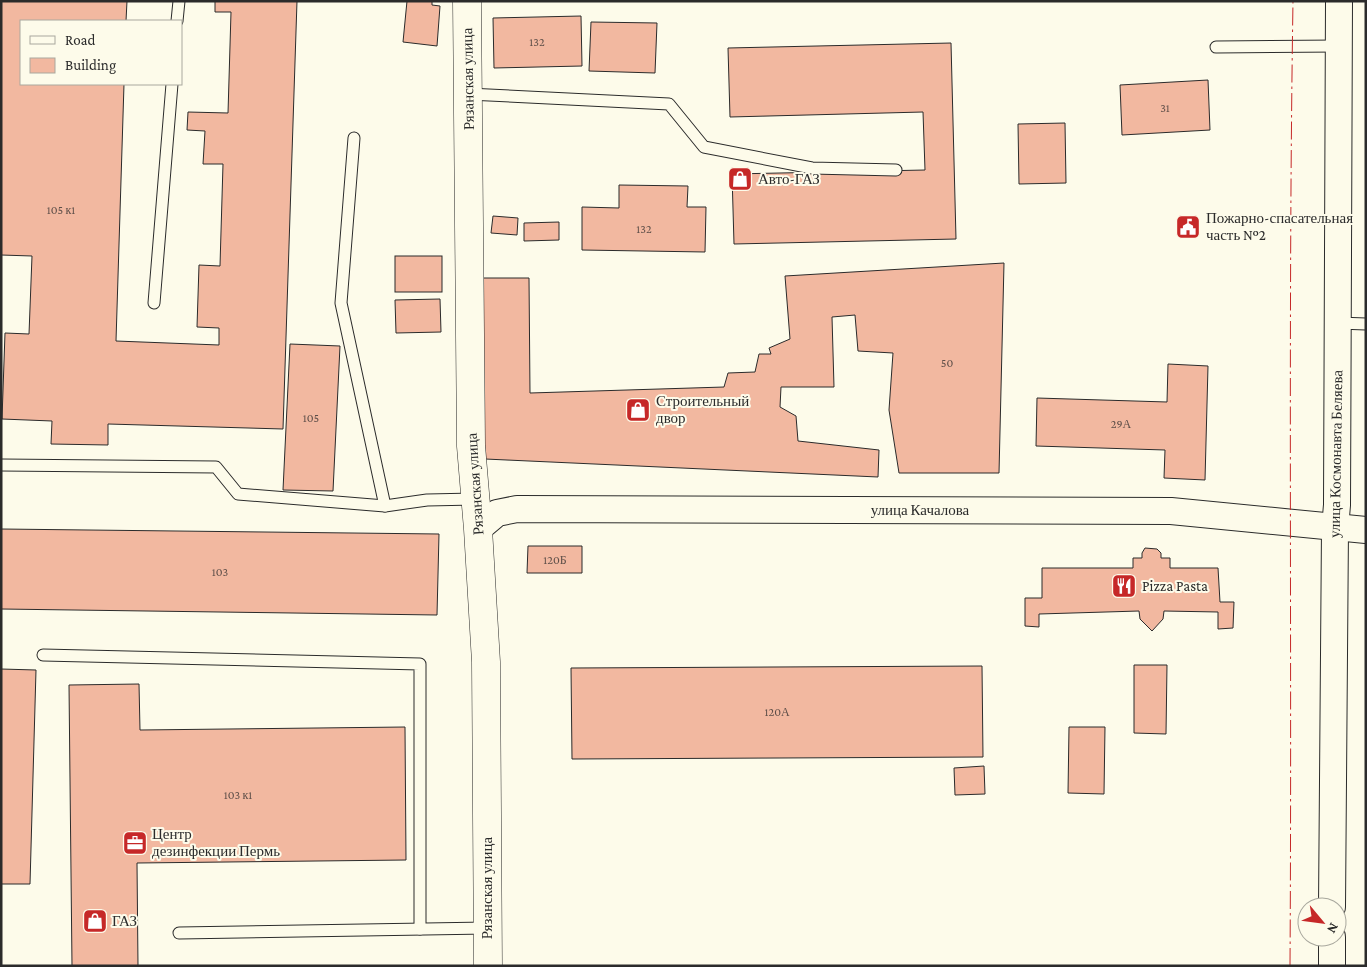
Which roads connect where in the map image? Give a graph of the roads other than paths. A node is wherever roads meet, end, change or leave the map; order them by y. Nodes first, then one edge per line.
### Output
1 (179, 1) edge
2 (467, 1) edge
3 (1339, 1) edge
4 (178, 20) edge
5 (1339, 46) junction
6 (1216, 48) dead end
7 (172, 85) edge
8 (468, 94) junction
9 (354, 138) dead end
10 (896, 170) dead end
11 (154, 303) dead end
12 (1337, 323) junction
13 (1366, 324) edge
14 (1, 465) edge
15 (475, 499) junction
16 (385, 506) junction
17 (1335, 528) junction
18 (478, 529) junction
19 (1366, 530) edge
20 (43, 655) dead end
21 (1332, 897) edge
22 (487, 928) junction
23 (420, 929) junction
24 (179, 933) dead end
25 (1332, 947) edge
26 (488, 966) edge
27 (1332, 966) edge

1 - 4 lane
2 - 8 main road, Рязанская улица
3 - 5 street, улица Космонавта Беляева
5 - 6 lane
5 - 12 street, улица Космонавта Беляева
7 - 11 lane
8 - 10 lane
8 - 15 main road, Рязанская улица
9 - 16 lane
12 - 13 lane
12 - 17 street, улица Космонавта Беляева
14 - 16 lane
15 - 16 lane
15 - 18 main road, Рязанская улица
17 - 18 street, улица Качалова
17 - 19 street, улица Качалова
17 - 21 street, улица Космонавта Беляева
18 - 22 main road, Рязанская улица
20 - 23 lane
22 - 23 lane
22 - 26 main road, Рязанская улица
23 - 24 lane
25 - 27 street

